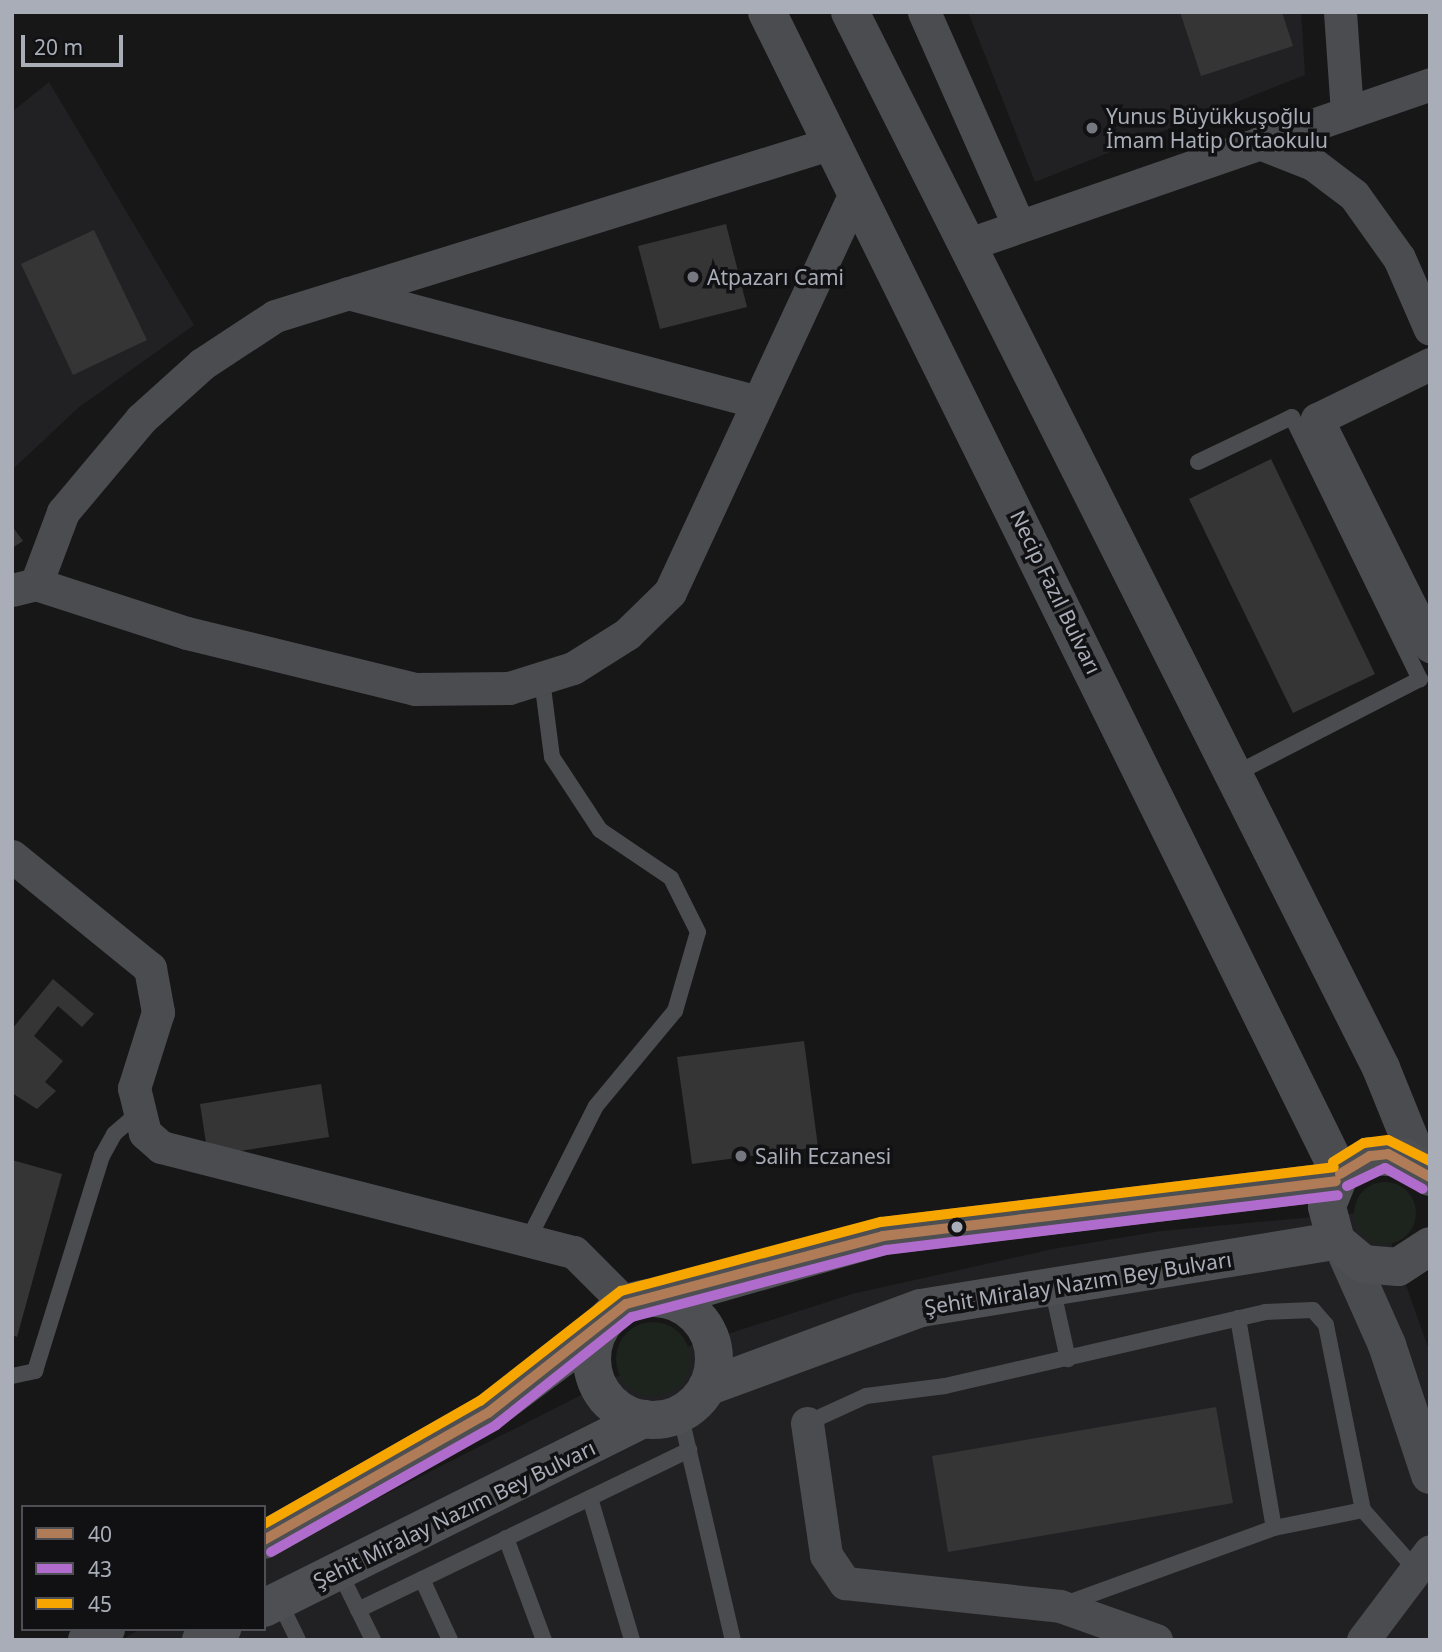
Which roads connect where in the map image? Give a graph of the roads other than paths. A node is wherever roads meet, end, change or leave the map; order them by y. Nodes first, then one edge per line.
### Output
1 (767, 12) edge
2 (850, 12) edge
3 (923, 12) edge
4 (1340, 12) edge
5 (1430, 84) edge
6 (1347, 113) junction
7 (832, 142) junction
8 (1259, 144) junction
9 (856, 192) junction
10 (1019, 226) junction
11 (966, 245) junction
12 (348, 293) junction
13 (1430, 330) edge
14 (1430, 364) edge
15 (758, 402) junction
16 (1198, 462) dead end
17 (24, 587) edge
18 (1430, 646) edge
19 (542, 680) junction
20 (1233, 775) junction
21 (12, 856) edge
22 (138, 1113) junction
23 (1427, 1173) edge
24 (1338, 1178) junction
25 (528, 1240) junction
26 (1342, 1248) junction
27 (1429, 1248) edge
28 (1052, 1287) junction
29 (664, 1298) junction
30 (626, 1304) junction
31 (1238, 1318) junction
32 (599, 1330) junction
33 (1068, 1359) junction
34 (12, 1376) edge
35 (708, 1387) junction
36 (680, 1413) junction
37 (643, 1419) junction
38 (807, 1423) joint
39 (689, 1450) junction
40 (1430, 1475) edge
41 (590, 1498) junction
42 (1363, 1510) junction
43 (1273, 1528) junction
44 (266, 1538) edge
45 (506, 1538) junction
46 (1423, 1560) edge
47 (339, 1571) junction
48 (422, 1579) junction
49 (272, 1604) edge
50 (1059, 1606) junction
51 (358, 1610) junction
52 (103, 1631) edge
53 (218, 1631) edge
54 (87, 1640) edge
55 (201, 1640) edge
56 (298, 1640) edge
57 (373, 1640) edge
58 (450, 1640) edge
59 (544, 1640) edge
60 (632, 1640) edge
61 (733, 1640) edge
62 (1156, 1640) edge
63 (1363, 1640) edge

1 - 7 street, Necip Fazıl Bulvarı
2 - 11 street
3 - 10 street
4 - 6 street
5 - 6 street
6 - 8 street
7 - 9 street, Necip Fazıl Bulvarı
7 - 12 street
8 - 10 street
8 - 13 street
9 - 15 street
9 - 24 street, Necip Fazıl Bulvarı
10 - 11 street
11 - 20 street
12 - 15 street
12 - 17 street
14 - 18 street
15 - 19 street
16 - 20 lane
17 - 19 street
19 - 25 lane
20 - 23 street
21 - 22 street
22 - 25 street
22 - 34 lane
23 - 24 main road
24 - 26 main road
24 - 29 main road
25 - 30 street
26 - 27 main road
26 - 28 main road, Şehit Miralay Nazım Bey Bulvarı
26 - 40 street
28 - 33 lane
28 - 35 main road, Şehit Miralay Nazım Bey Bulvarı
29 - 30 main road
29 - 35 main road
30 - 32 main road
31 - 33 lane
31 - 42 lane
31 - 43 lane
32 - 37 main road
32 - 44 main road
33 - 38 lane
35 - 36 main road
36 - 37 main road
36 - 39 lane
37 - 47 main road, Şehit Miralay Nazım Bey Bulvarı
38 - 50 street
39 - 41 lane
39 - 61 lane
41 - 45 lane
41 - 60 lane
42 - 43 lane
42 - 46 lane
43 - 50 lane
45 - 48 lane
45 - 59 lane
46 - 63 street
47 - 49 main road, Şehit Miralay Nazım Bey Bulvarı
47 - 51 lane
48 - 51 lane
48 - 58 lane
49 - 56 lane
50 - 62 street
51 - 57 lane
52 - 54 main road
53 - 55 main road

